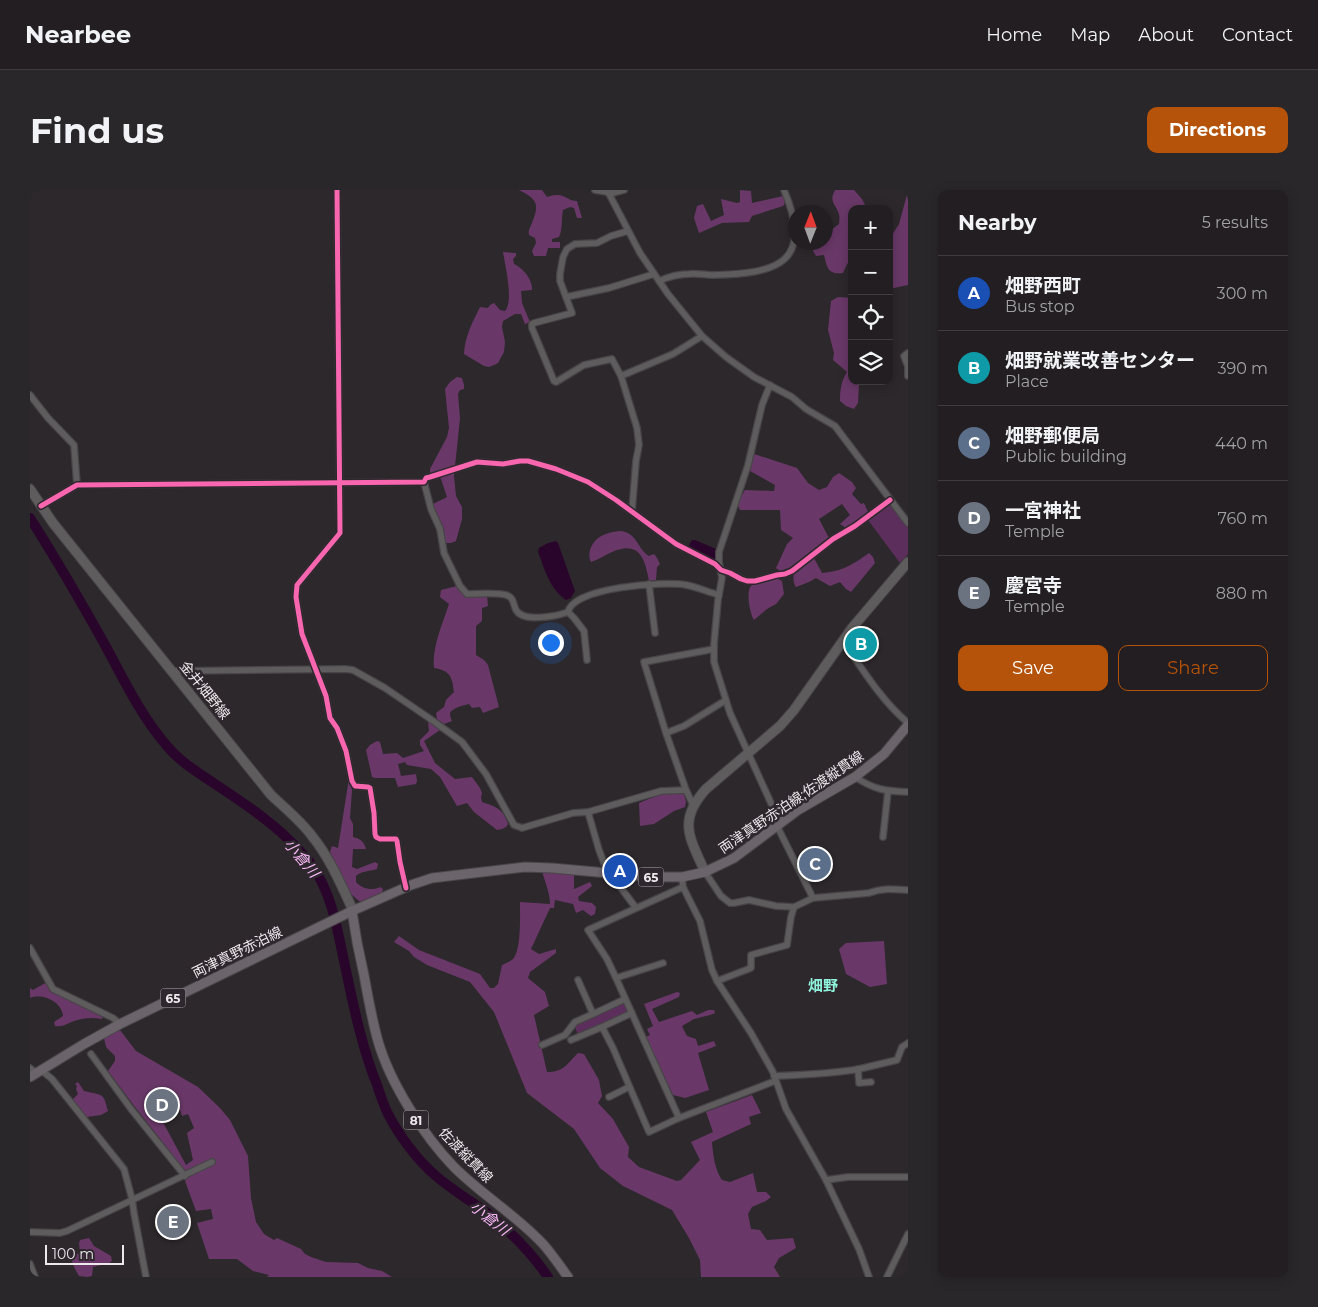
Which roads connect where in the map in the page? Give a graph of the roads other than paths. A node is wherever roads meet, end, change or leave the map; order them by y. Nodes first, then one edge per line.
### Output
1 (337, 190) edge
2 (595, 190) edge
3 (624, 190) edge
4 (784, 190) edge
5 (607, 191) edge
6 (628, 231) junction
7 (654, 274) junction
8 (659, 281) junction
9 (566, 298) junction
10 (702, 336) junction
11 (908, 353) edge
12 (908, 364) edge
13 (621, 376) junction
14 (908, 376) edge
15 (770, 386) junction
16 (31, 399) edge
17 (424, 482) junction
18 (340, 483) junction
19 (77, 485) junction
20 (30, 489) edge
21 (890, 500) junction
22 (41, 506) junction
23 (632, 511) junction
24 (908, 524) edge
25 (908, 562) edge
26 (721, 570) junction
27 (649, 584) junction
28 (719, 595) junction
29 (568, 612) junction
30 (655, 633) dead end
31 (843, 641) junction
32 (714, 649) junction
33 (587, 660) dead end
34 (316, 669) junction
35 (174, 673) junction
36 (726, 700) junction
37 (908, 725) edge
38 (666, 733) junction
39 (748, 753) junction
40 (855, 777) junction
41 (686, 790) junction
42 (888, 791) junction
43 (908, 792) edge
44 (693, 805) junction
45 (588, 812) junction
46 (778, 824) junction
47 (883, 837) dead end
48 (705, 872) junction
49 (608, 873) junction
50 (682, 877) junction
51 (683, 887) junction
52 (406, 888) junction
53 (908, 890) edge
54 (813, 898) junction
55 (794, 907) junction
56 (636, 908) junction
57 (350, 912) junction
58 (30, 948) edge
59 (663, 963) dead end
60 (616, 978) junction
61 (578, 980) dead end
62 (717, 981) junction
63 (626, 999) junction
64 (632, 1013) junction
65 (593, 1014) junction
66 (120, 1024) junction
67 (602, 1027) junction
68 (571, 1040) dead end
69 (908, 1043) edge
70 (542, 1044) dead end
71 (91, 1054) dead end
72 (858, 1069) junction
73 (34, 1072) edge
74 (775, 1078) junction
75 (871, 1082) dead end
76 (629, 1087) junction
77 (609, 1097) dead end
78 (679, 1118) junction
79 (212, 1162) dead end
80 (185, 1176) junction
81 (908, 1178) edge
82 (826, 1180) junction
83 (132, 1200) junction
84 (30, 1232) edge
85 (908, 1234) edge
86 (30, 1265) edge
87 (35, 1277) edge
88 (146, 1277) edge
89 (568, 1277) edge
90 (869, 1277) edge
91 (888, 1277) edge

1 - 18 street
2 - 5 street
3 - 5 street
4 - 8 street
5 - 6 street
6 - 7 street
6 - 9 street
7 - 8 street
7 - 9 street
8 - 10 street
9 - 13 street
10 - 13 street
10 - 15 street
11 - 12 street
12 - 14 street
13 - 23 street
15 - 21 street
15 - 26 street
16 - 19 street
17 - 18 street
17 - 23 street
17 - 29 street
18 - 19 street
18 - 34 street
19 - 22 street
20 - 22 main road, 金井畑野線
21 - 24 street
21 - 26 street
22 - 35 main road, 金井畑野線
23 - 26 street
25 - 31 main road
26 - 28 street
27 - 28 street
27 - 29 street
27 - 30 street
28 - 32 street
29 - 33 street
31 - 37 street
31 - 39 main road
32 - 36 street
32 - 38 street
34 - 35 street
34 - 45 street
34 - 52 street
35 - 57 main road, 金井畑野線
36 - 38 street
36 - 39 street
37 - 40 main road, 両津真野赤泊線;佐渡縦貫線 / 65
38 - 41 street
39 - 44 main road
39 - 46 street
40 - 42 street
40 - 46 main road, 両津真野赤泊線;佐渡縦貫線 / 65
41 - 44 street
41 - 45 street
42 - 43 street
42 - 47 street
44 - 48 main road
45 - 49 street
46 - 48 main road, 両津真野赤泊線;佐渡縦貫線 / 65
46 - 54 street
48 - 50 main road, 両津真野赤泊線;佐渡縦貫線 / 65
48 - 55 street
49 - 50 main road, 両津真野赤泊線;佐渡縦貫線 / 65
49 - 52 main road, 両津真野赤泊線;佐渡縦貫線 / 65
49 - 56 street
50 - 51 street
51 - 56 street
51 - 62 street
52 - 57 main road, 両津真野赤泊線;佐渡縦貫線 / 65
53 - 54 street
54 - 55 street
55 - 62 street
56 - 60 street
57 - 66 main road, 両津真野赤泊線 / 65
57 - 89 main road, 佐渡縦貫線 / 81
58 - 66 street
59 - 60 street
60 - 63 street
61 - 65 street
62 - 74 street
63 - 64 street
63 - 65 street
64 - 67 street
64 - 78 street
65 - 70 street
66 - 73 main road, 両津真野赤泊線 / 65
67 - 68 street
67 - 76 street
69 - 72 street
71 - 80 street
72 - 74 street
72 - 75 street
73 - 83 street
74 - 78 street
74 - 82 street
76 - 77 street
76 - 78 street
79 - 80 street
80 - 83 street
81 - 82 street
82 - 90 street
83 - 84 street
83 - 88 street
85 - 91 street
86 - 87 street

